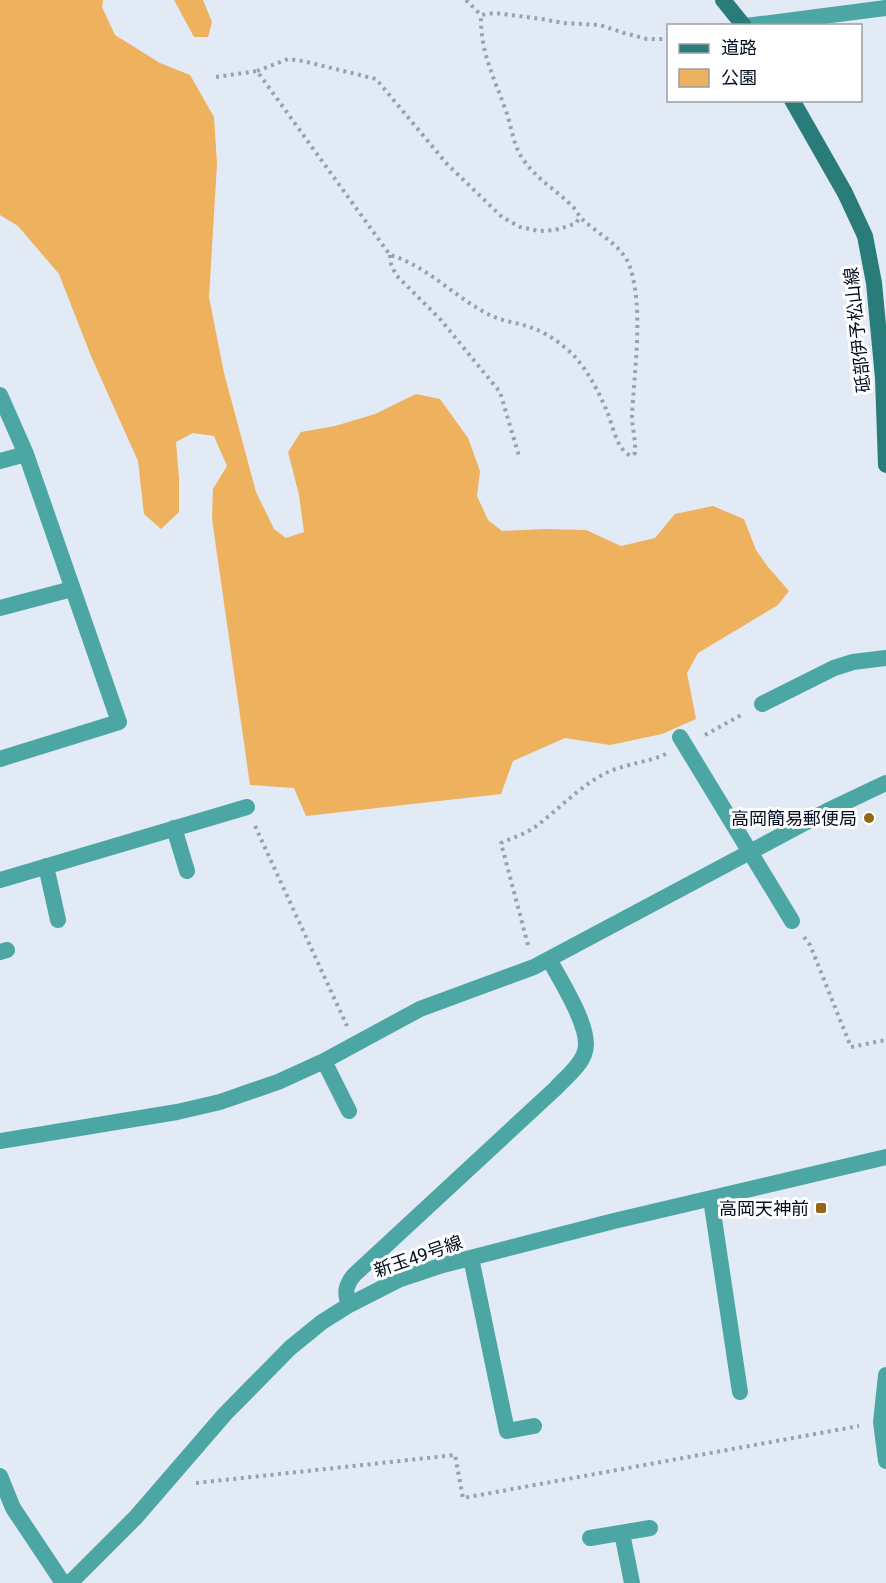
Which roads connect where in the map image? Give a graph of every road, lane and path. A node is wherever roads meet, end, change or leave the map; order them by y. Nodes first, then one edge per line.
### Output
1 (466, 0) edge
2 (723, 0) edge
3 (886, 8) edge
4 (481, 15) junction
5 (743, 24) edge
6 (761, 24) edge
7 (667, 39) edge
8 (256, 70) junction
9 (216, 77) dead end
10 (793, 102) edge
11 (580, 218) junction
12 (390, 255) junction
13 (0, 395) edge
14 (26, 454) junction
15 (519, 456) dead end
16 (0, 461) edge
17 (886, 465) edge
18 (72, 589) junction
19 (0, 608) edge
20 (886, 658) edge
21 (762, 704) joint
22 (682, 742) junction
23 (0, 759) edge
24 (886, 783) edge
25 (247, 807) joint
26 (174, 828) junction
27 (752, 852) junction
28 (46, 866) junction
29 (187, 871) dead end
30 (0, 880) edge
31 (58, 920) dead end
32 (792, 921) joint
33 (549, 959) junction
34 (534, 967) junction
35 (886, 1040) edge
36 (355, 1043) junction
37 (324, 1061) junction
38 (349, 1112) dead end
39 (0, 1141) edge
40 (886, 1157) edge
41 (711, 1199) junction
42 (471, 1258) junction
43 (349, 1305) junction
44 (886, 1375) edge
45 (740, 1392) dead end
46 (881, 1422) junction
47 (534, 1426) dead end
48 (886, 1461) edge
49 (0, 1476) edge
50 (162, 1487) junction
51 (650, 1528) dead end
52 (622, 1533) junction
53 (590, 1538) dead end
54 (63, 1583) edge
55 (70, 1583) edge
56 (632, 1583) edge

1 - 4 path
2 - 5 main road
3 - 6 street
4 - 7 path
4 - 11 path
8 - 9 path
8 - 11 path
8 - 12 path
10 - 17 main road, 砥部伊予松山線
11 - 12 path
12 - 15 path
13 - 14 street
14 - 16 street
14 - 18 street
18 - 19 street
18 - 23 street
20 - 21 street
21 - 22 path
22 - 27 street
22 - 34 path
24 - 27 street
25 - 26 street
25 - 36 path
26 - 28 street
26 - 29 street
27 - 32 street
27 - 33 street
28 - 30 street
28 - 31 street
32 - 35 path
33 - 34 street
33 - 43 street
34 - 36 street
36 - 37 street
37 - 38 street
37 - 39 street
40 - 41 street, 新玉49号線
41 - 42 street, 新玉49号線
41 - 45 street
42 - 43 street, 新玉49号線
42 - 47 street
43 - 50 street, 新玉49号線
44 - 46 street
46 - 48 street
46 - 50 path
49 - 54 street
50 - 55 street, 新玉49号線
51 - 52 street
52 - 53 street
52 - 56 street

